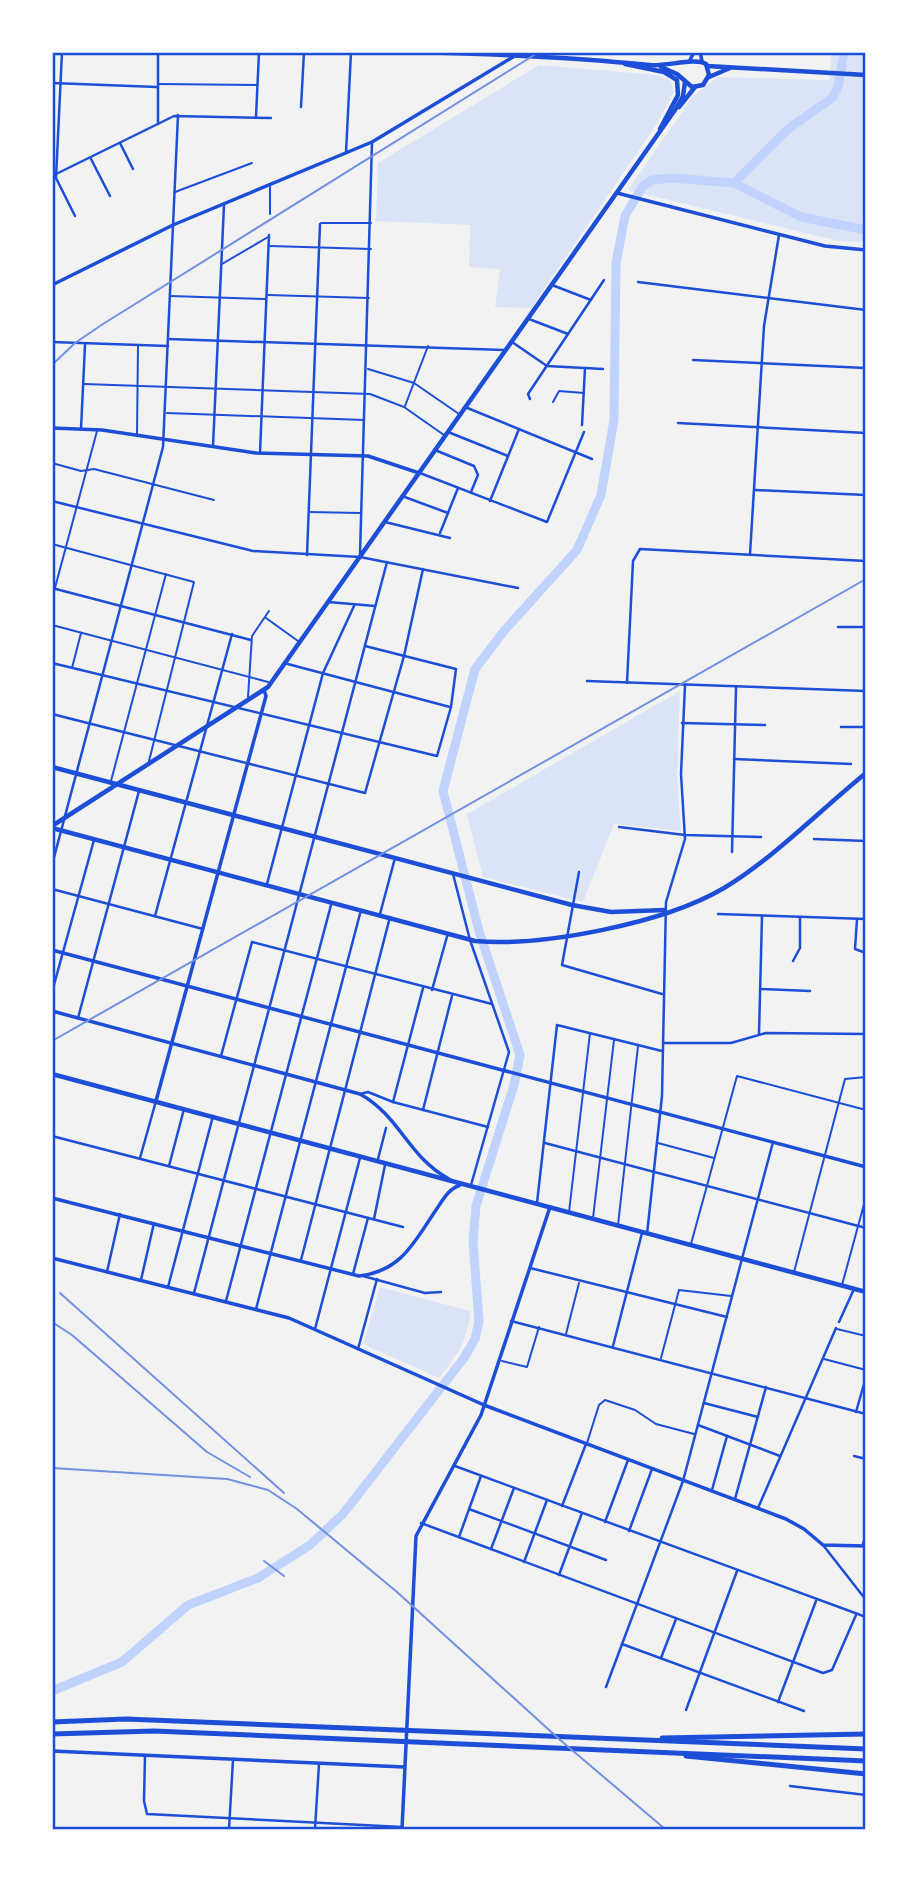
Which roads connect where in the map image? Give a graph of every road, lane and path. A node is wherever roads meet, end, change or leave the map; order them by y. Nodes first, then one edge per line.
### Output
1 (62, 52) edge
2 (158, 52) edge
3 (258, 52) edge
4 (304, 52) edge
5 (351, 52) edge
6 (416, 52) edge
7 (520, 52) edge
8 (694, 52) edge
9 (700, 52) edge
10 (477, 54) edge
11 (513, 57) junction
12 (702, 61) junction
13 (621, 62) junction
14 (688, 62) junction
15 (707, 66) junction
16 (661, 67) junction
17 (730, 68) junction
18 (866, 75) edge
19 (709, 77) junction
20 (683, 81) junction
21 (52, 83) edge
22 (61, 84) junction
23 (157, 85) junction
24 (258, 85) junction
25 (695, 87) junction
26 (301, 107) dead end
27 (675, 110) junction
28 (178, 115) junction
29 (257, 117) junction
30 (271, 118) dead end
31 (158, 124) junction
32 (660, 131) junction
33 (372, 142) junction
34 (120, 143) junction
35 (346, 153) junction
36 (90, 158) junction
37 (252, 163) dead end
38 (132, 169) dead end
39 (54, 175) edge
40 (270, 185) junction
41 (174, 192) junction
42 (617, 193) junction
43 (110, 196) dead end
44 (224, 204) junction
45 (270, 214) dead end
46 (75, 216) dead end
47 (372, 223) junction
48 (320, 224) joint
49 (173, 225) junction
50 (779, 234) junction
51 (269, 236) joint
52 (269, 246) junction
53 (318, 247) junction
54 (371, 249) junction
55 (866, 250) edge
56 (221, 265) junction
57 (604, 280) dead end
58 (638, 282) dead end
59 (52, 285) edge
60 (552, 285) junction
61 (170, 296) junction
62 (316, 296) junction
63 (266, 297) junction
64 (220, 298) junction
65 (369, 298) junction
66 (767, 298) junction
67 (591, 300) junction
68 (866, 310) edge
69 (528, 319) junction
70 (568, 334) junction
71 (168, 339) junction
72 (218, 341) junction
73 (52, 342) edge
74 (512, 342) junction
75 (264, 343) junction
76 (85, 344) junction
77 (314, 344) junction
78 (138, 345) junction
79 (368, 345) junction
80 (168, 346) junction
81 (428, 346) junction
82 (505, 351) junction
83 (693, 360) dead end
84 (761, 363) junction
85 (547, 366) junction
86 (585, 368) junction
87 (866, 368) edge
88 (367, 369) junction
89 (603, 369) dead end
90 (414, 383) junction
91 (83, 384) junction
92 (138, 386) junction
93 (166, 388) junction
94 (216, 390) junction
95 (263, 391) junction
96 (313, 393) junction
97 (584, 393) junction
98 (366, 394) junction
99 (530, 399) dead end
100 (553, 402) dead end
101 (404, 407) junction
102 (465, 407) junction
103 (166, 413) junction
104 (214, 415) junction
105 (460, 415) junction
106 (262, 416) junction
107 (312, 418) junction
108 (365, 420) junction
109 (678, 423) dead end
110 (582, 425) dead end
111 (52, 428) edge
112 (519, 428) junction
113 (758, 428) junction
114 (81, 429) junction
115 (97, 430) junction
116 (584, 432) dead end
117 (866, 433) edge
118 (446, 434) junction
119 (136, 435) junction
120 (164, 439) junction
121 (213, 446) junction
122 (435, 450) junction
123 (575, 452) junction
124 (260, 453) junction
125 (310, 454) junction
126 (363, 455) junction
127 (508, 456) junction
128 (592, 459) dead end
129 (52, 463) edge
130 (87, 470) junction
131 (419, 472) junction
132 (154, 484) junction
133 (458, 488) junction
134 (754, 490) junction
135 (471, 493) junction
136 (866, 495) edge
137 (402, 496) junction
138 (214, 500) dead end
139 (52, 501) edge
140 (490, 501) junction
141 (77, 508) junction
142 (308, 512) junction
143 (362, 513) junction
144 (448, 513) junction
145 (384, 522) junction
146 (143, 524) junction
147 (440, 533) junction
148 (450, 538) dead end
149 (52, 544) edge
150 (66, 548) junction
151 (750, 554) junction
152 (307, 555) junction
153 (360, 557) junction
154 (866, 561) edge
155 (387, 562) junction
156 (132, 565) junction
157 (423, 569) junction
158 (166, 574) junction
159 (54, 588) edge
160 (519, 588) dead end
161 (52, 599) edge
162 (328, 601) junction
163 (121, 606) junction
164 (354, 606) junction
165 (375, 606) junction
166 (270, 611) dead end
167 (155, 614) junction
168 (265, 617) junction
169 (184, 622) junction
170 (52, 625) edge
171 (838, 627) dead end
172 (866, 627) edge
173 (81, 632) junction
174 (232, 634) junction
175 (112, 640) junction
176 (251, 640) junction
177 (300, 641) junction
178 (365, 646) junction
179 (145, 650) junction
180 (404, 656) junction
181 (176, 658) junction
182 (52, 663) edge
183 (284, 663) junction
184 (72, 668) junction
185 (222, 669) junction
186 (323, 673) junction
187 (103, 676) junction
188 (249, 677) junction
189 (586, 681) dead end
190 (355, 682) junction
191 (271, 683) junction
192 (627, 683) junction
193 (136, 684) junction
194 (685, 685) junction
195 (736, 687) junction
196 (166, 690) junction
197 (264, 690) junction
198 (866, 691) edge
199 (394, 692) junction
200 (214, 701) junction
201 (248, 701) junction
202 (239, 707) junction
203 (451, 707) junction
204 (261, 712) junction
205 (52, 714) edge
206 (682, 723) junction
207 (90, 724) junction
208 (309, 725) junction
209 (735, 725) junction
210 (765, 725) dead end
211 (841, 727) dead end
212 (866, 727) edge
213 (206, 728) junction
214 (124, 733) junction
215 (342, 733) junction
216 (153, 740) junction
217 (380, 743) junction
218 (179, 745) junction
219 (200, 750) junction
220 (734, 759) junction
221 (248, 763) junction
222 (149, 764) junction
223 (851, 764) dead end
224 (52, 767) edge
225 (866, 773) edge
226 (77, 774) junction
227 (296, 775) junction
228 (111, 782) junction
229 (118, 784) junction
230 (328, 784) junction
231 (139, 790) junction
232 (186, 802) junction
233 (234, 815) junction
234 (65, 818) junction
235 (52, 827) edge
236 (619, 827) dead end
237 (282, 828) junction
238 (62, 831) junction
239 (685, 835) junction
240 (314, 836) junction
241 (732, 836) junction
242 (761, 837) dead end
243 (94, 839) junction
244 (814, 839) dead end
245 (866, 841) edge
246 (124, 846) junction
247 (732, 852) dead end
248 (395, 858) junction
249 (171, 859) junction
250 (52, 865) edge
251 (219, 872) junction
252 (579, 872) dead end
253 (455, 874) junction
254 (267, 884) junction
255 (52, 889) edge
256 (299, 892) junction
257 (79, 896) junction
258 (332, 901) junction
259 (108, 904) junction
260 (572, 905) junction
261 (361, 909) junction
262 (666, 911) junction
263 (380, 914) junction
264 (718, 914) dead end
265 (155, 916) junction
266 (762, 916) junction
267 (390, 917) junction
268 (800, 917) junction
269 (857, 919) junction
270 (866, 919) edge
271 (203, 929) junction
272 (448, 933) junction
273 (567, 936) junction
274 (473, 940) junction
275 (52, 950) edge
276 (284, 951) junction
277 (63, 953) junction
278 (866, 953) edge
279 (316, 959) junction
280 (93, 960) junction
281 (793, 961) dead end
282 (345, 967) junction
283 (375, 975) junction
284 (189, 986) junction
285 (423, 988) junction
286 (760, 989) junction
287 (432, 990) junction
288 (810, 990) dead end
289 (52, 992) edge
290 (664, 994) junction
291 (452, 996) junction
292 (236, 998) junction
293 (492, 1004) junction
294 (269, 1007) junction
295 (52, 1011) edge
296 (301, 1016) junction
297 (78, 1018) junction
298 (330, 1024) junction
299 (360, 1032) junction
300 (590, 1033) junction
301 (759, 1034) junction
302 (866, 1034) edge
303 (614, 1040) junction
304 (173, 1043) junction
305 (663, 1043) junction
306 (408, 1045) junction
307 (639, 1046) junction
308 (663, 1051) junction
309 (438, 1052) junction
310 (221, 1056) junction
311 (254, 1065) junction
312 (506, 1071) junction
313 (286, 1073) junction
314 (52, 1074) edge
315 (866, 1077) edge
316 (315, 1081) junction
317 (551, 1083) junction
318 (345, 1089) junction
319 (583, 1092) junction
320 (360, 1094) junction
321 (607, 1099) junction
322 (156, 1101) junction
323 (393, 1102) junction
324 (838, 1103) junction
325 (631, 1105) junction
326 (184, 1109) junction
327 (423, 1110) junction
328 (866, 1111) edge
329 (660, 1113) junction
330 (213, 1116) junction
331 (238, 1123) junction
332 (488, 1127) junction
333 (386, 1128) dead end
334 (722, 1129) junction
335 (270, 1131) junction
336 (52, 1136) edge
337 (300, 1139) junction
338 (774, 1142) junction
339 (545, 1143) junction
340 (657, 1143) junction
341 (330, 1147) junction
342 (576, 1152) junction
343 (361, 1155) junction
344 (825, 1156) junction
345 (140, 1158) junction
346 (600, 1158) junction
347 (714, 1158) junction
348 (378, 1160) junction
349 (386, 1162) junction
350 (625, 1164) junction
351 (169, 1166) junction
352 (866, 1167) edge
353 (654, 1172) junction
354 (198, 1173) junction
355 (223, 1180) junction
356 (451, 1180) junction
357 (470, 1185) junction
358 (707, 1186) junction
359 (256, 1188) junction
360 (285, 1196) junction
361 (866, 1197) edge
362 (52, 1198) edge
363 (758, 1200) junction
364 (537, 1203) junction
365 (315, 1204) junction
366 (550, 1207) junction
367 (345, 1212) junction
368 (569, 1213) junction
369 (810, 1213) junction
370 (120, 1214) junction
371 (368, 1218) junction
372 (374, 1219) junction
373 (593, 1219) junction
374 (154, 1223) junction
375 (618, 1226) junction
376 (858, 1226) junction
377 (403, 1227) dead end
378 (866, 1228) edge
379 (183, 1230) junction
380 (644, 1233) junction
381 (209, 1236) junction
382 (241, 1244) junction
383 (690, 1245) junction
384 (271, 1252) junction
385 (52, 1258) edge
386 (742, 1259) junction
387 (301, 1260) junction
388 (331, 1268) junction
389 (530, 1268) junction
390 (107, 1272) junction
391 (793, 1273) junction
392 (353, 1274) junction
393 (359, 1276) junction
394 (377, 1279) junction
395 (141, 1280) junction
396 (579, 1283) junction
397 (841, 1286) junction
398 (168, 1287) junction
399 (854, 1289) junction
400 (627, 1291) junction
401 (441, 1292) dead end
402 (866, 1292) edge
403 (194, 1293) junction
404 (732, 1296) junction
405 (226, 1301) junction
406 (676, 1303) junction
407 (256, 1309) junction
408 (727, 1317) junction
409 (512, 1321) junction
410 (839, 1322) dead end
411 (539, 1326) junction
412 (836, 1328) joint
413 (314, 1329) junction
414 (566, 1334) junction
415 (866, 1336) edge
416 (613, 1346) junction
417 (358, 1349) junction
418 (498, 1359) junction
419 (660, 1359) junction
420 (823, 1359) junction
421 (866, 1370) edge
422 (712, 1373) junction
423 (866, 1377) edge
424 (766, 1387) junction
425 (806, 1398) junction
426 (704, 1403) junction
427 (484, 1405) junction
428 (856, 1412) junction
429 (866, 1414) edge
430 (758, 1417) junction
431 (698, 1425) junction
432 (695, 1434) junction
433 (727, 1436) junction
434 (586, 1444) junction
435 (750, 1445) junction
436 (780, 1456) junction
437 (854, 1456) dead end
438 (866, 1459) edge
439 (628, 1460) junction
440 (453, 1466) junction
441 (652, 1469) junction
442 (481, 1476) junction
443 (683, 1481) junction
444 (514, 1488) junction
445 (711, 1491) junction
446 (547, 1500) junction
447 (735, 1500) junction
448 (562, 1506) junction
449 (758, 1508) junction
450 (469, 1509) junction
451 (582, 1513) junction
452 (502, 1521) junction
453 (605, 1522) junction
454 (421, 1523) junction
455 (628, 1531) junction
456 (535, 1534) junction
457 (866, 1534) edge
458 (458, 1537) junction
459 (661, 1543) junction
460 (823, 1545) junction
461 (569, 1546) junction
462 (864, 1546) edge
463 (491, 1549) junction
464 (606, 1560) dead end
465 (524, 1562) junction
466 (737, 1571) junction
467 (559, 1575) junction
468 (816, 1601) junction
469 (866, 1601) edge
470 (638, 1604) junction
471 (856, 1615) junction
472 (866, 1617) edge
473 (676, 1619) junction
474 (715, 1633) junction
475 (622, 1644) junction
476 (661, 1659) junction
477 (793, 1662) junction
478 (700, 1673) junction
479 (606, 1686) dead end
480 (778, 1702) junction
481 (686, 1710) dead end
482 (804, 1711) dead end
483 (54, 1722) edge
484 (55, 1734) edge
485 (866, 1734) edge
486 (631, 1740) junction
487 (866, 1749) edge
488 (52, 1751) edge
489 (666, 1752) junction
490 (145, 1756) junction
491 (233, 1760) junction
492 (866, 1761) edge
493 (319, 1764) junction
494 (405, 1767) junction
495 (866, 1774) edge
496 (790, 1786) dead end
497 (866, 1795) edge
498 (229, 1820) junction
499 (315, 1824) junction
500 (402, 1828) edge
501 (229, 1829) edge
502 (315, 1829) edge

1 - 22 street
2 - 23 street
3 - 24 street
4 - 26 street
5 - 35 street
6 - 10 main road
7 - 11 street
8 - 14 street
9 - 12 street
10 - 11 main road
11 - 13 main road
11 - 33 street
12 - 14 main road
12 - 15 main road
13 - 16 main road
13 - 32 main road
14 - 16 main road
14 - 20 main road
15 - 17 main road
15 - 19 main road
16 - 20 main road
17 - 18 main road
17 - 19 main road
19 - 25 main road
20 - 25 main road
20 - 27 main road
21 - 22 street
22 - 23 street
22 - 39 street
23 - 24 lane
23 - 31 street
24 - 29 street
25 - 27 main road
27 - 32 main road
28 - 29 street
28 - 31 street
28 - 41 street
29 - 30 street
31 - 34 street
32 - 42 main road
33 - 35 street
33 - 47 street
34 - 36 street
34 - 38 street
35 - 40 street
36 - 39 street
36 - 43 street
37 - 41 lane
39 - 46 street
40 - 44 street
40 - 45 lane
41 - 49 street
42 - 50 street
42 - 60 main road
44 - 49 street
44 - 56 street
47 - 48 lane
47 - 54 street
48 - 53 street
49 - 59 street
49 - 61 street
50 - 55 street
50 - 66 street
51 - 52 street
51 - 56 lane
52 - 53 lane
52 - 63 street
53 - 54 lane
53 - 62 street
54 - 65 street
56 - 64 street
57 - 67 street
58 - 66 street
60 - 67 street
60 - 69 main road
61 - 64 lane
61 - 71 street
62 - 63 lane
62 - 65 lane
62 - 77 street
63 - 64 lane
63 - 75 street
64 - 72 street
65 - 79 street
66 - 68 street
66 - 84 street
67 - 70 street
69 - 70 street
69 - 74 main road
70 - 85 street
71 - 72 street
71 - 80 street
72 - 75 street
72 - 94 street
73 - 76 street
74 - 82 main road
74 - 85 street
75 - 77 street
75 - 95 street
76 - 78 street
76 - 91 street
77 - 79 street
77 - 96 street
78 - 80 street
78 - 92 lane
79 - 81 street
79 - 88 street
80 - 93 street
81 - 82 street
81 - 90 lane
82 - 102 main road
83 - 84 street
84 - 87 street
84 - 113 street
85 - 86 street
85 - 99 street
86 - 89 street
86 - 97 street
88 - 90 lane
88 - 98 street
90 - 101 lane
90 - 105 lane
91 - 92 lane
91 - 114 street
92 - 93 lane
92 - 119 lane
93 - 94 lane
93 - 103 street
94 - 95 lane
94 - 104 street
95 - 96 lane
95 - 106 street
96 - 98 lane
96 - 107 street
97 - 100 lane
97 - 110 street
98 - 101 lane
98 - 108 street
101 - 118 lane
102 - 105 main road
102 - 112 street
103 - 104 lane
103 - 120 street
104 - 106 lane
104 - 121 street
105 - 118 main road
106 - 107 lane
106 - 124 street
107 - 108 lane
107 - 125 street
108 - 126 street
109 - 113 street
111 - 114 street
112 - 123 street
112 - 127 street
113 - 117 street
113 - 134 street
114 - 115 street
115 - 119 street
115 - 130 lane
116 - 123 street
118 - 122 main road
118 - 127 street
119 - 120 street
120 - 121 street
120 - 132 street
121 - 124 street
122 - 131 main road
122 - 135 street
123 - 128 street
123 - 140 street
124 - 125 street
125 - 126 street
125 - 142 street
126 - 131 street
126 - 143 street
127 - 140 street
129 - 130 lane
130 - 132 lane
130 - 141 lane
131 - 133 street
131 - 137 main road
132 - 138 lane
132 - 146 street
133 - 135 street
133 - 144 street
134 - 136 street
134 - 151 street
135 - 140 street
137 - 144 street
137 - 145 main road
139 - 141 street
141 - 146 street
141 - 150 lane
142 - 143 lane
142 - 152 street
143 - 153 street
144 - 147 street
145 - 147 street
145 - 153 main road
146 - 152 street
146 - 156 street
147 - 148 street
149 - 150 lane
150 - 156 lane
150 - 159 lane
151 - 154 street
151 - 192 street
152 - 153 street
153 - 155 street
153 - 162 main road
155 - 157 street
155 - 165 street
156 - 158 lane
156 - 163 street
157 - 160 street
157 - 180 street
158 - 167 lane
158 - 169 lane
159 - 161 lane
159 - 163 street
162 - 164 street
162 - 177 main road
163 - 167 street
163 - 175 street
164 - 165 street
164 - 186 street
165 - 178 street
166 - 168 lane
167 - 169 street
167 - 179 lane
168 - 176 lane
168 - 177 lane
169 - 174 street
169 - 181 lane
170 - 173 lane
171 - 172 street
173 - 175 lane
173 - 184 lane
174 - 176 street
174 - 185 street
175 - 179 lane
175 - 187 street
176 - 188 lane
177 - 183 main road
178 - 180 street
178 - 190 street
179 - 181 lane
179 - 193 lane
180 - 199 street
180 - 203 street
181 - 185 lane
181 - 196 lane
182 - 184 street
183 - 186 street
183 - 191 main road
184 - 187 street
185 - 188 lane
185 - 200 street
186 - 190 street
186 - 208 street
187 - 193 street
187 - 207 street
188 - 191 lane
188 - 201 lane
189 - 192 street
190 - 199 street
190 - 215 street
191 - 197 main road
192 - 194 street
193 - 196 street
193 - 214 lane
194 - 195 street
194 - 206 street
195 - 198 street
195 - 209 street
196 - 200 street
196 - 216 lane
197 - 201 main road
197 - 204 street
199 - 203 street
199 - 217 street
200 - 202 street
200 - 213 street
201 - 202 main road
202 - 204 street
202 - 213 main road
203 - 217 street
204 - 208 street
204 - 221 street
205 - 207 street
206 - 209 street
206 - 239 street
207 - 214 street
207 - 226 street
208 - 215 street
208 - 227 street
209 - 210 street
209 - 220 street
211 - 212 street
213 - 218 main road
213 - 219 street
214 - 216 street
214 - 228 lane
215 - 217 street
215 - 230 street
216 - 218 street
216 - 222 lane
217 - 230 street
218 - 219 street
218 - 222 main road
219 - 221 street
219 - 232 street
220 - 223 street
220 - 241 street
221 - 227 street
221 - 233 street
222 - 229 main road
224 - 226 main road
225 - 262 main road
226 - 228 main road
226 - 234 street
227 - 230 street
227 - 237 street
228 - 229 main road
229 - 231 main road
229 - 234 main road
230 - 240 street
231 - 232 main road
231 - 246 street
232 - 233 main road
232 - 249 street
233 - 237 main road
233 - 251 street
234 - 235 main road
234 - 238 street
235 - 238 main road
236 - 239 street
237 - 240 main road
237 - 254 street
238 - 243 main road
238 - 250 street
239 - 241 street
239 - 262 street
240 - 248 main road
240 - 256 street
241 - 242 street
241 - 247 street
243 - 246 main road
243 - 257 street
244 - 245 street
246 - 249 main road
246 - 259 street
248 - 253 main road
248 - 263 street
249 - 251 main road
249 - 265 street
251 - 254 main road
251 - 271 street
252 - 260 street
253 - 260 main road
253 - 274 street
254 - 256 main road
255 - 257 street
256 - 258 main road
256 - 276 street
257 - 259 street
257 - 277 street
258 - 261 main road
258 - 279 street
259 - 265 street
259 - 280 street
260 - 262 main road
260 - 273 street
261 - 263 main road
261 - 282 street
262 - 273 main road
262 - 290 street
263 - 267 main road
264 - 266 street
265 - 271 street
266 - 268 street
266 - 286 street
267 - 272 main road
267 - 283 street
268 - 269 street
268 - 281 street
269 - 270 street
269 - 278 street
271 - 284 street
272 - 274 main road
272 - 287 street
273 - 274 main road
273 - 290 street
274 - 293 street
275 - 277 street
276 - 279 street
276 - 292 street
276 - 294 street
277 - 280 street
277 - 289 street
279 - 282 street
279 - 296 street
280 - 284 street
280 - 297 street
282 - 283 street
282 - 298 street
283 - 285 street
283 - 299 street
284 - 292 street
284 - 304 street
285 - 287 street
285 - 306 street
286 - 288 street
286 - 301 street
287 - 291 street
290 - 305 street
291 - 293 street
291 - 309 street
292 - 294 street
292 - 310 street
293 - 312 street
294 - 296 street
294 - 311 street
295 - 297 street
296 - 298 street
296 - 313 street
297 - 304 street
298 - 299 street
298 - 316 street
299 - 306 street
299 - 318 street
300 - 303 street
300 - 317 street
300 - 319 lane
301 - 302 street
301 - 305 street
303 - 307 street
303 - 321 lane
304 - 310 street
304 - 322 street
305 - 308 street
306 - 309 street
306 - 323 street
307 - 308 street
307 - 325 lane
308 - 329 street
309 - 312 street
309 - 327 street
310 - 311 street
311 - 313 street
311 - 331 street
312 - 317 street
312 - 332 street
313 - 316 street
313 - 335 street
314 - 322 main road
315 - 324 lane
316 - 318 street
316 - 337 street
317 - 319 street
317 - 339 street
318 - 320 street
318 - 341 street
319 - 321 street
319 - 342 lane
320 - 323 street
320 - 356 street
321 - 325 street
321 - 346 lane
322 - 326 main road
322 - 345 street
323 - 327 street
324 - 328 lane
324 - 334 lane
324 - 344 lane
325 - 329 street
325 - 350 lane
326 - 330 main road
326 - 351 street
327 - 332 street
329 - 334 street
329 - 340 street
330 - 331 main road
330 - 354 street
331 - 335 main road
331 - 355 street
332 - 357 street
333 - 348 street
334 - 338 street
334 - 347 lane
335 - 337 main road
335 - 359 street
336 - 345 street
337 - 341 main road
337 - 360 street
338 - 344 street
338 - 363 street
339 - 342 street
339 - 364 street
340 - 347 lane
340 - 353 street
341 - 343 main road
341 - 365 street
342 - 346 street
342 - 368 lane
343 - 348 main road
343 - 367 street
344 - 352 street
344 - 369 lane
345 - 351 street
346 - 350 street
346 - 373 lane
347 - 358 lane
348 - 349 main road
349 - 356 main road
349 - 372 street
350 - 353 street
350 - 375 lane
351 - 354 street
353 - 358 street
353 - 380 street
354 - 355 street
354 - 379 street
355 - 359 street
355 - 381 street
356 - 357 main road
357 - 364 main road
357 - 393 street
358 - 363 street
358 - 383 lane
359 - 360 street
359 - 382 street
360 - 365 street
360 - 384 street
361 - 376 lane
362 - 370 street
363 - 369 street
363 - 386 street
364 - 366 main road
365 - 367 street
365 - 387 street
366 - 368 main road
366 - 389 street
367 - 371 street
367 - 388 street
368 - 373 main road
369 - 376 street
369 - 391 lane
370 - 374 street
370 - 390 street
371 - 372 street
371 - 392 street
372 - 377 street
373 - 375 main road
374 - 379 street
374 - 395 street
375 - 380 main road
376 - 378 street
376 - 397 lane
379 - 381 street
379 - 398 street
380 - 383 main road
380 - 400 street
381 - 382 street
381 - 403 street
382 - 384 street
382 - 405 street
383 - 386 main road
384 - 387 street
384 - 407 street
385 - 390 street
386 - 391 main road
386 - 404 street
387 - 388 street
388 - 392 street
388 - 413 street
389 - 396 street
389 - 409 street
390 - 395 street
391 - 397 main road
392 - 393 street
393 - 394 street
394 - 401 street
394 - 417 street
395 - 398 street
396 - 400 street
396 - 414 lane
397 - 399 main road
398 - 403 street
399 - 402 main road
399 - 410 street
400 - 406 street
400 - 416 street
403 - 405 street
404 - 406 lane
404 - 408 street
405 - 407 street
406 - 408 street
406 - 419 lane
407 - 413 street
408 - 422 street
409 - 411 street
409 - 418 street
411 - 414 street
411 - 418 lane
412 - 415 lane
412 - 420 street
413 - 417 street
414 - 416 street
416 - 419 street
417 - 427 street
418 - 427 street
419 - 422 street
420 - 421 lane
420 - 425 street
422 - 424 street
422 - 426 street
423 - 428 street
424 - 425 street
424 - 430 street
425 - 428 street
425 - 436 street
426 - 430 street
426 - 431 street
427 - 434 street
427 - 440 street
428 - 429 street
430 - 435 street
431 - 432 street
431 - 433 street
432 - 434 lane
432 - 443 street
433 - 435 street
433 - 445 street
434 - 439 street
434 - 448 street
435 - 436 street
435 - 447 street
436 - 449 street
437 - 438 street
439 - 441 street
439 - 453 street
440 - 442 street
440 - 454 street
441 - 443 street
441 - 455 street
442 - 444 street
442 - 450 street
443 - 445 street
443 - 459 street
444 - 446 street
444 - 452 street
445 - 447 street
446 - 448 street
446 - 456 street
447 - 449 street
448 - 451 street
449 - 460 street
450 - 452 street
450 - 458 street
451 - 453 street
451 - 461 street
452 - 456 street
452 - 463 street
453 - 455 street
454 - 458 street
454 - 494 street
455 - 459 street
456 - 461 street
456 - 465 street
457 - 462 lane
458 - 463 street
459 - 466 street
459 - 470 street
460 - 462 street
460 - 469 street
461 - 464 street
461 - 467 street
463 - 465 street
465 - 467 street
466 - 468 street
466 - 474 street
467 - 470 street
468 - 471 street
468 - 477 street
470 - 473 street
470 - 475 street
471 - 472 street
471 - 477 street
473 - 474 street
473 - 476 street
474 - 477 street
474 - 478 street
475 - 476 street
475 - 479 street
476 - 478 street
477 - 480 street
478 - 480 street
478 - 481 street
480 - 482 street
483 - 486 highway
484 - 489 highway
485 - 486 highway
486 - 487 highway
488 - 490 street
489 - 492 highway
489 - 495 highway
490 - 491 street
490 - 498 street
491 - 493 street
491 - 498 street
493 - 494 street
493 - 499 street
494 - 500 street
496 - 497 street
498 - 499 street
498 - 501 street
499 - 500 street
499 - 502 street

